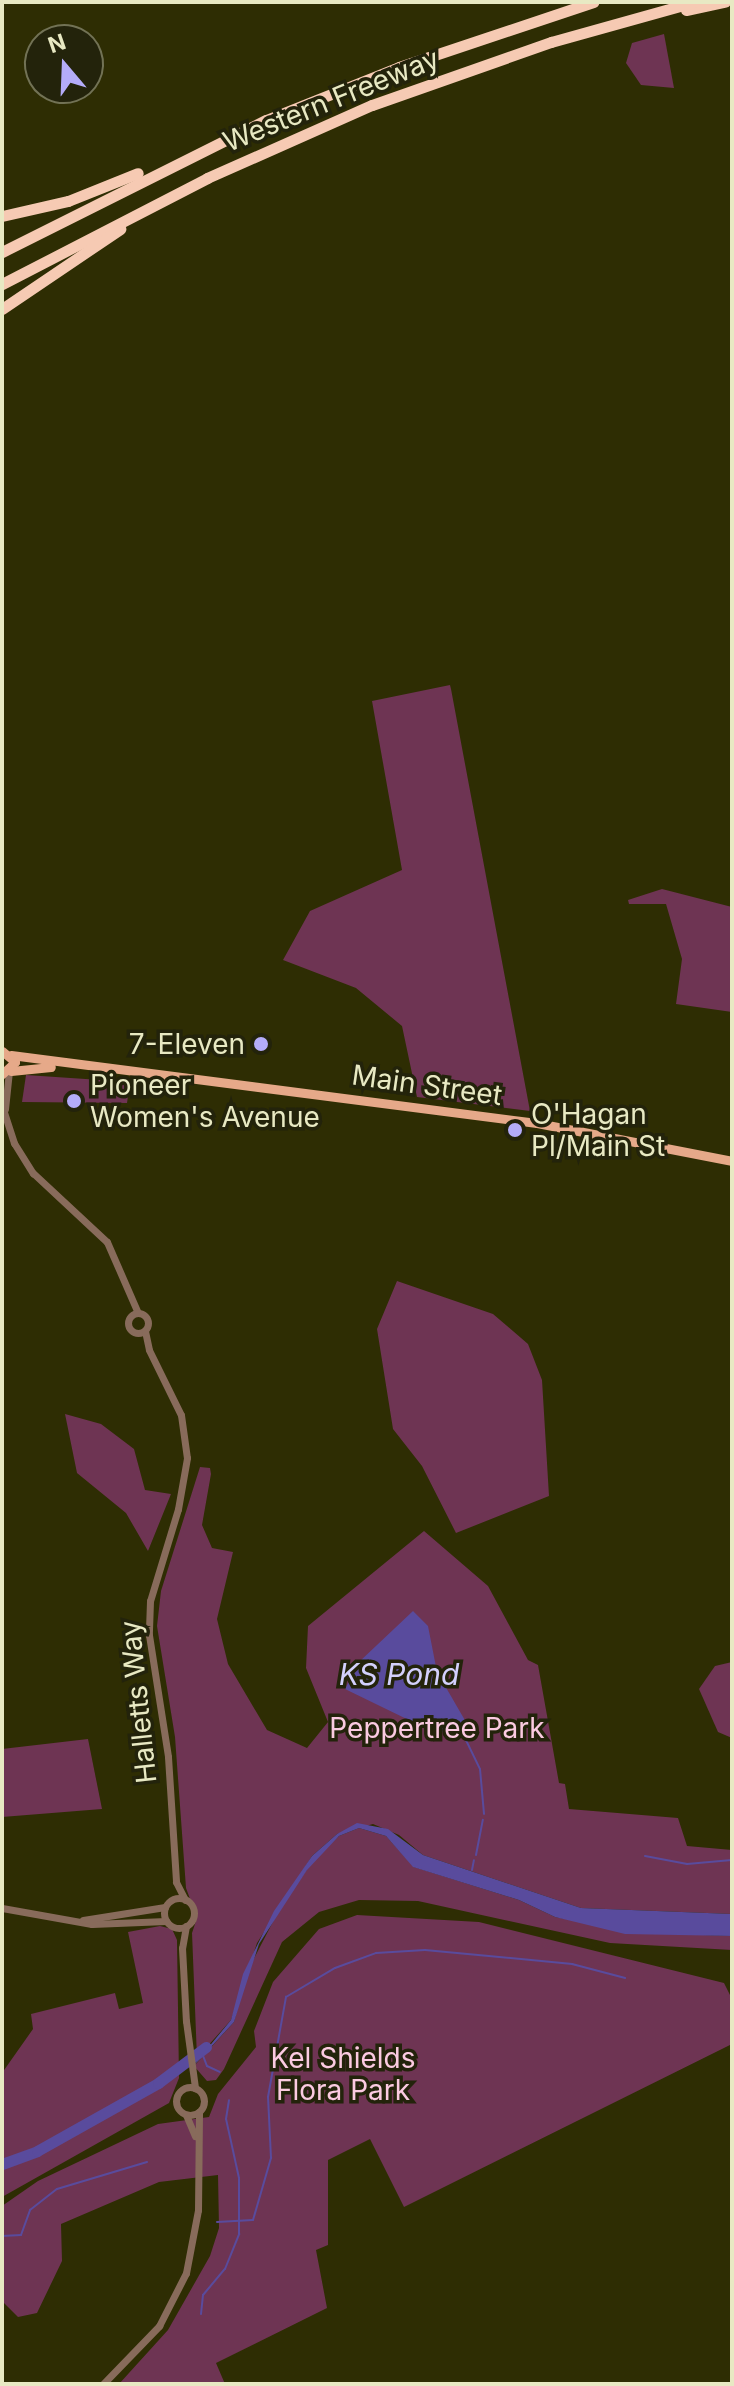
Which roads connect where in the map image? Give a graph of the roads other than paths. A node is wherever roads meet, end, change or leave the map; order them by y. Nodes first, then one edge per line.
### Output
1 (593, 2) edge
2 (694, 2) edge
3 (725, 2) edge
4 (620, 21) junction
5 (195, 152) junction
6 (207, 178) junction
7 (2, 216) edge
8 (2, 252) edge
9 (2, 284) edge
10 (2, 309) edge
11 (6, 1051) edge
12 (66, 1066) junction
13 (8, 1072) edge
14 (3, 1109) edge
15 (732, 1161) edge
16 (135, 1314) junction
17 (143, 1335) junction
18 (176, 1882) junction
19 (185, 1900) junction
20 (169, 1904) junction
21 (2, 1908) edge
22 (81, 1920) junction
23 (169, 1924) junction
24 (186, 1926) junction
25 (182, 1945) junction
26 (189, 2067) junction
27 (195, 2088) junction
28 (182, 2089) junction
29 (199, 2112) junction
30 (186, 2115) junction
31 (196, 2138) junction
32 (103, 2384) edge

1 - 5 highway, Western Freeway
2 - 4 highway, Western Freeway
3 - 4 highway
4 - 6 highway, Western Freeway
5 - 7 highway
5 - 8 highway, Western Freeway
6 - 9 highway, Western Freeway
6 - 10 highway
11 - 12 main road, Main Street
11 - 13 main road
12 - 13 main road, Main Street
12 - 15 main road, Main Street
13 - 14 street
14 - 16 street
16 - 17 street
16 - 17 street
17 - 18 street, Halletts Way
18 - 19 street, Halletts Way
18 - 20 street, Halletts Way
19 - 20 street
19 - 24 street
20 - 22 street
20 - 23 street, Halletts Way
21 - 22 street
22 - 23 street
23 - 24 street
23 - 25 street
24 - 25 street
25 - 26 street
26 - 27 street
26 - 28 street
27 - 28 street
27 - 29 street
28 - 30 street
29 - 30 street
29 - 31 street
30 - 31 street
31 - 32 street

